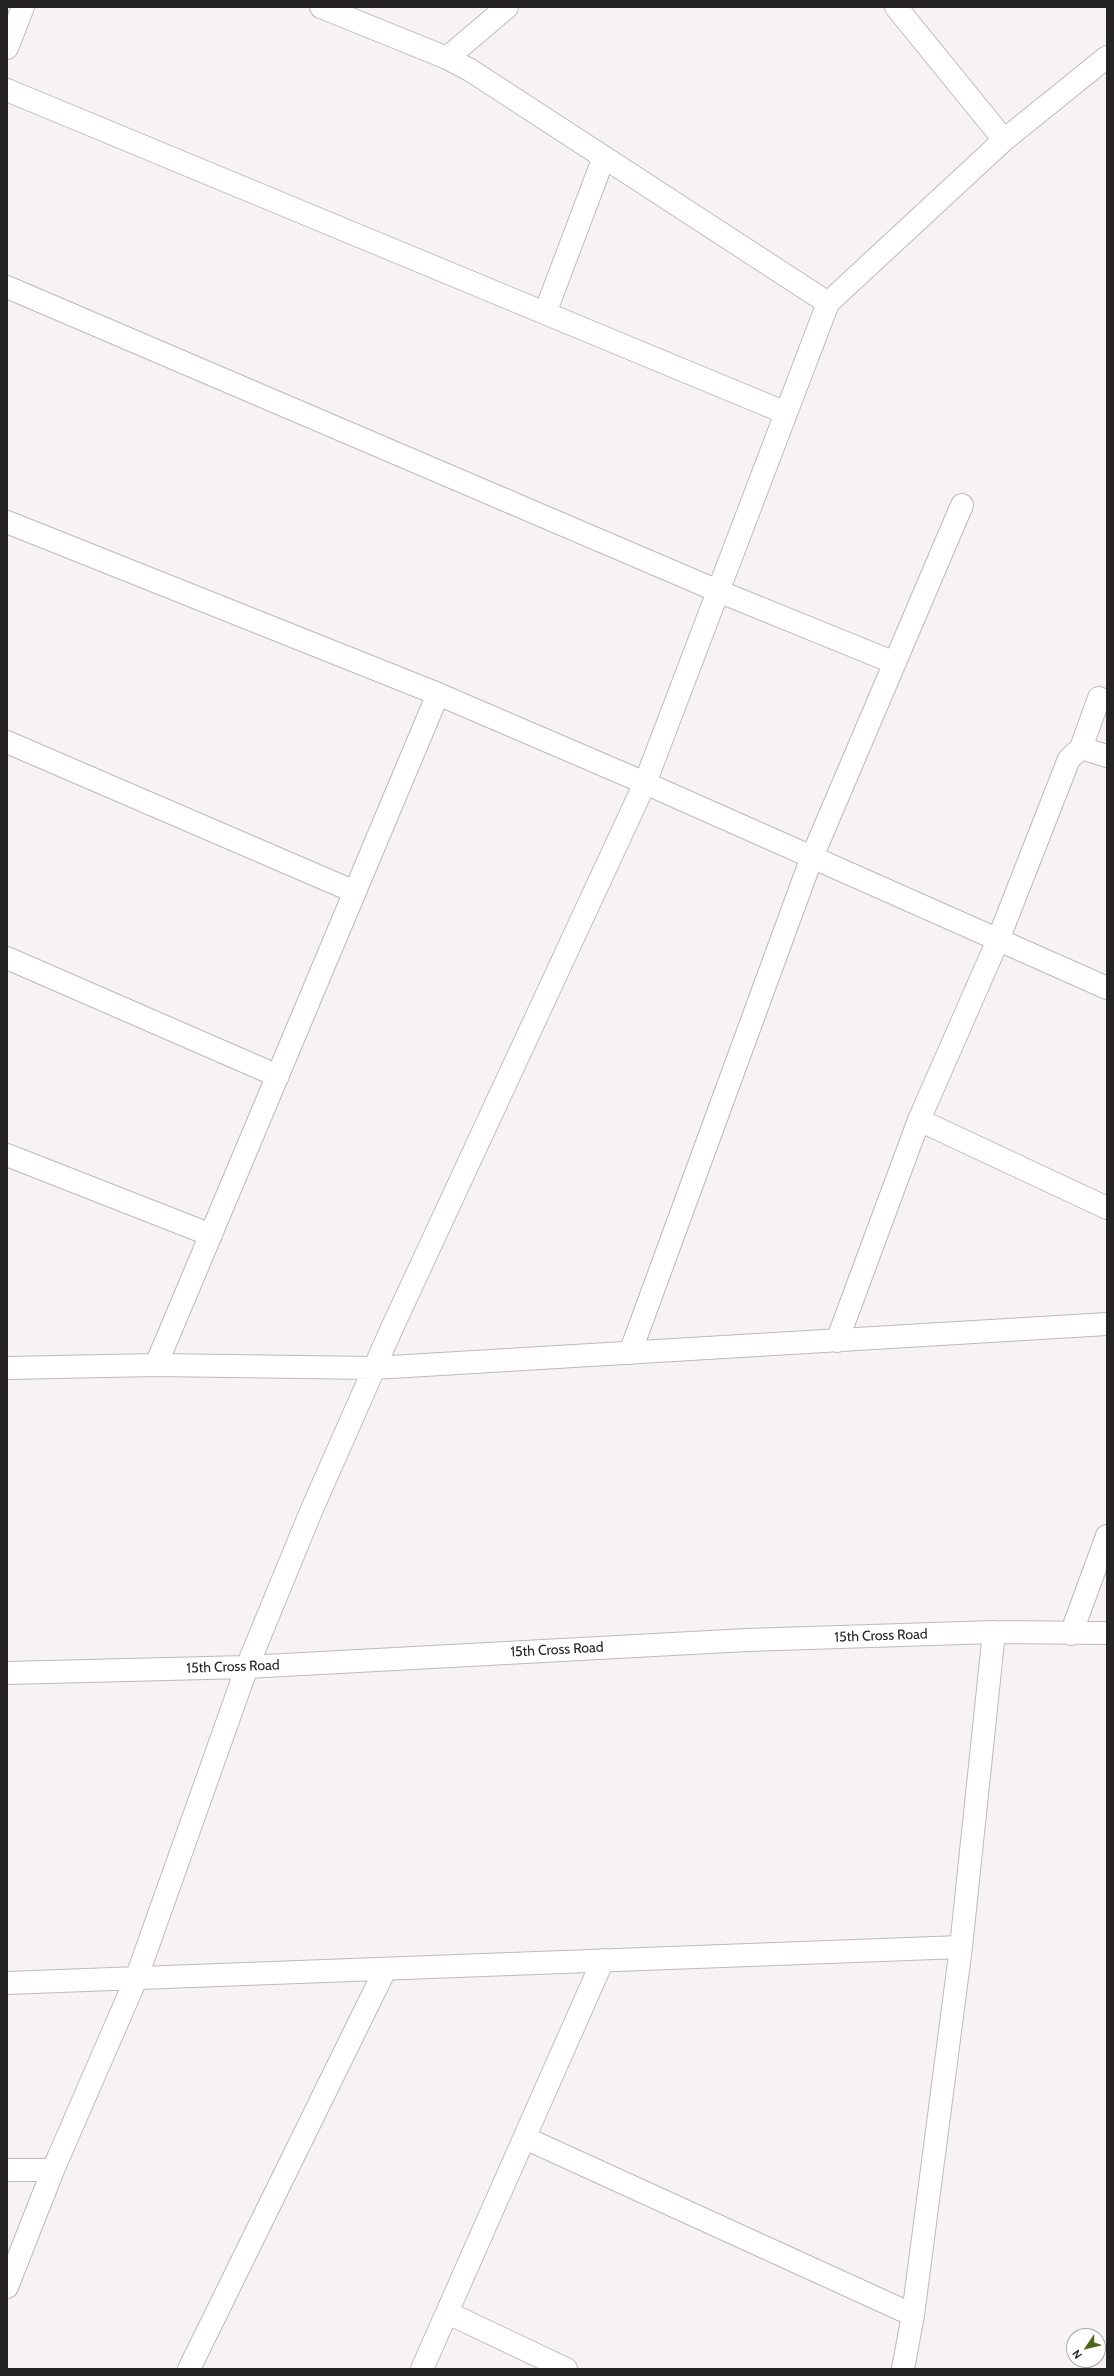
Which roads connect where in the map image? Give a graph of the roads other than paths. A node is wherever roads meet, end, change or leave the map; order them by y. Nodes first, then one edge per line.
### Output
1 (23, 7) edge
2 (321, 7) edge
3 (507, 7) edge
4 (896, 7) edge
5 (7, 48) edge
6 (1107, 56) edge
7 (447, 58) junction
8 (7, 90) edge
9 (1004, 140) junction
10 (604, 157) junction
11 (7, 287) edge
12 (828, 303) junction
13 (545, 313) junction
14 (786, 413) junction
15 (962, 505) dead end
16 (7, 522) edge
17 (718, 591) junction
18 (895, 662) junction
19 (438, 694) junction
20 (1099, 698) dead end
21 (7, 742) edge
22 (1081, 748) junction
23 (1107, 756) edge
24 (645, 783) junction
25 (812, 857) junction
26 (355, 892) junction
27 (998, 940) junction
28 (7, 958) edge
29 (1107, 988) edge
30 (278, 1076) junction
31 (919, 1120) junction
32 (7, 1155) edge
33 (1107, 1208) edge
34 (211, 1235) junction
35 (1107, 1324) edge
36 (837, 1340) junction
37 (630, 1353) junction
38 (156, 1365) junction
39 (7, 1368) edge
40 (374, 1368) junction
41 (1107, 1536) edge
42 (994, 1632) junction
43 (1107, 1633) edge
44 (1071, 1634) junction
45 (247, 1667) junction
46 (7, 1673) edge
47 (961, 1946) junction
48 (603, 1960) junction
49 (385, 1970) junction
50 (136, 1979) junction
51 (7, 1983) edge
52 (525, 2138) junction
53 (7, 2170) edge
54 (53, 2170) junction
55 (7, 2288) edge
56 (448, 2313) junction
57 (913, 2315) junction
58 (189, 2369) edge
59 (422, 2369) edge
60 (566, 2369) edge
61 (903, 2369) edge

1 - 5 street
2 - 7 street
3 - 7 street
4 - 9 street
6 - 9 street
7 - 10 street
8 - 13 street
9 - 12 street
10 - 12 street
10 - 13 street
11 - 17 street
12 - 14 street
13 - 14 street
14 - 17 street
15 - 18 street
16 - 19 street
17 - 18 street
17 - 24 street
18 - 25 street
19 - 24 street
19 - 26 street
20 - 22 street
21 - 26 street
22 - 23 street
22 - 27 street
24 - 25 street
24 - 40 street
25 - 27 street
25 - 37 street
26 - 30 street
27 - 29 street
27 - 31 street
28 - 30 street
30 - 34 street
31 - 33 street
31 - 36 street
32 - 34 street
34 - 38 street
35 - 36 street
36 - 37 street
37 - 40 street
38 - 39 street
38 - 40 street
40 - 45 street
41 - 44 street
42 - 44 street, 15th Cross Road
42 - 45 street, 15th Cross Road
42 - 47 street
43 - 44 street, 15th Cross Road
45 - 46 street, 15th Cross Road
45 - 50 street
47 - 48 street
47 - 57 street
48 - 49 street
48 - 52 street
49 - 50 street
49 - 58 street
50 - 51 street
50 - 54 street
52 - 56 street
52 - 57 street
53 - 54 street
54 - 55 street
56 - 59 street
56 - 60 street
57 - 61 street

